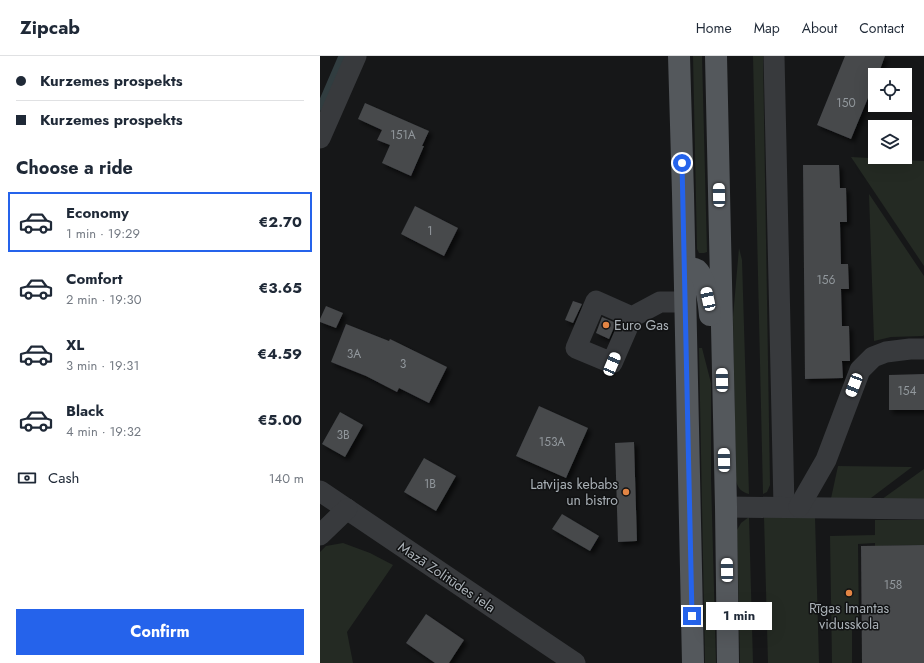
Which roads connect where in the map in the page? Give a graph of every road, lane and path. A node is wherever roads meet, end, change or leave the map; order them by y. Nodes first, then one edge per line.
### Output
1 (356, 56) edge
2 (679, 56) edge
3 (716, 56) edge
4 (774, 56) edge
5 (320, 138) edge
6 (685, 267) junction
7 (685, 302) junction
8 (632, 317) dead end
9 (924, 349) edge
10 (722, 380) junction
11 (320, 491) edge
12 (726, 507) junction
13 (791, 507) junction
14 (347, 509) junction
15 (924, 509) edge
16 (320, 535) edge
17 (575, 663) edge
18 (693, 663) edge
19 (728, 663) edge

1 - 5 street
2 - 6 main road
3 - 10 main road
4 - 13 street
6 - 7 main road
6 - 10 main road
7 - 8 street
7 - 18 main road
9 - 13 street
10 - 12 main road
11 - 14 street, Mazā Zolitūdes iela
12 - 13 street
12 - 19 main road
13 - 15 street
14 - 16 street
14 - 17 street, Mazā Zolitūdes iela

